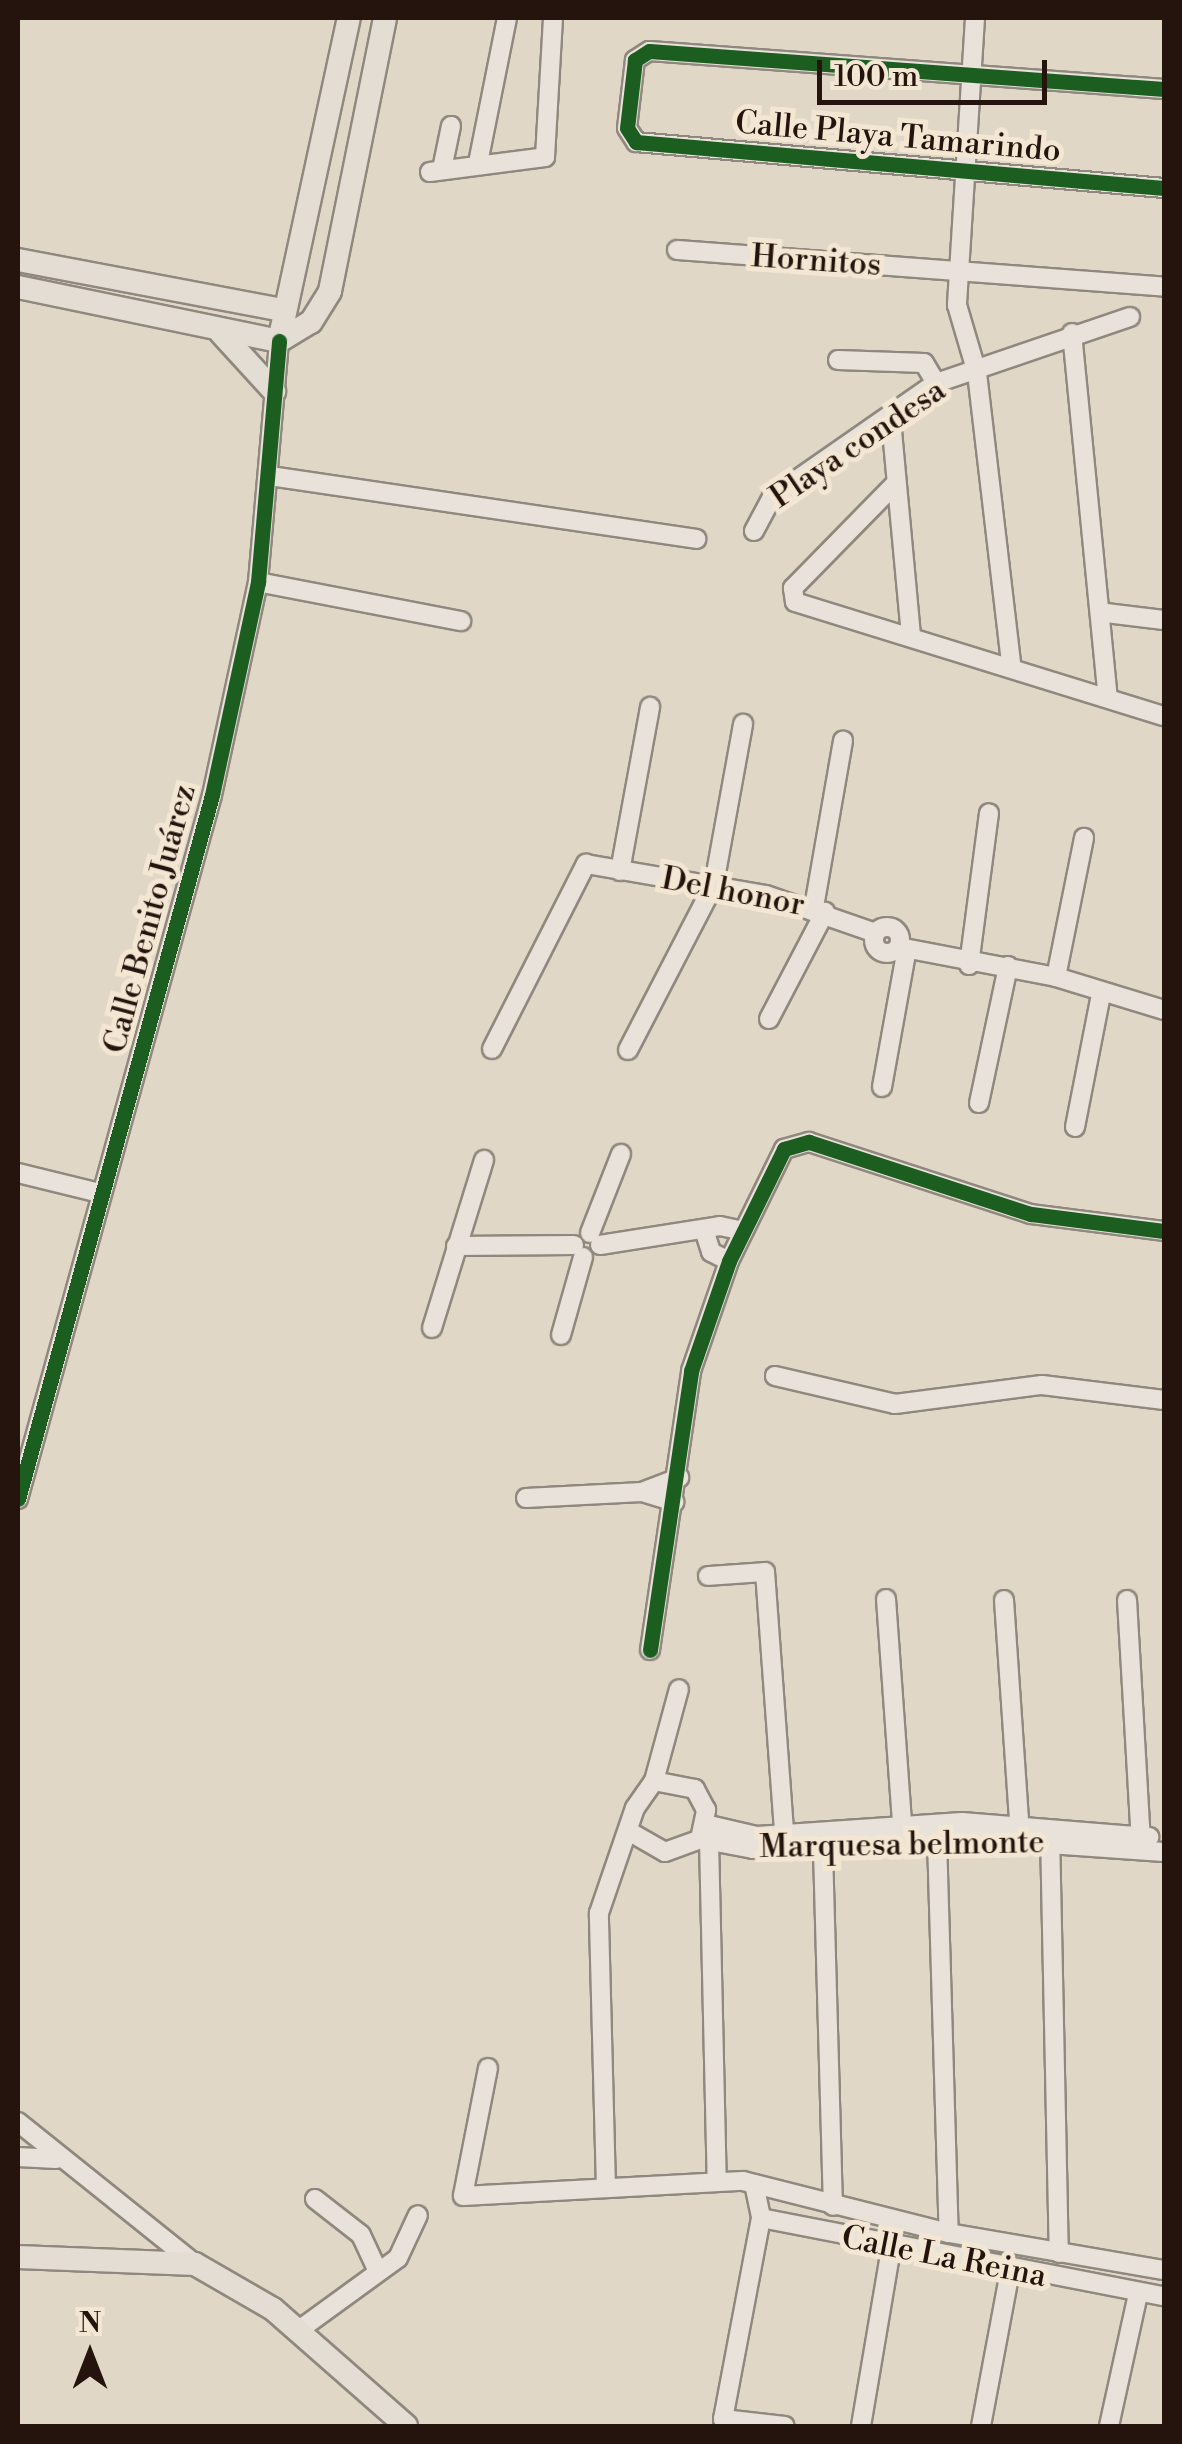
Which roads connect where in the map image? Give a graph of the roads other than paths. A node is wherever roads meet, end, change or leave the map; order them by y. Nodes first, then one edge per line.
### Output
1 (349, 18) edge
2 (384, 18) edge
3 (507, 18) edge
4 (553, 18) edge
5 (976, 18) edge
6 (971, 72) junction
7 (1164, 89) edge
8 (452, 126) dead end
9 (478, 163) junction
10 (961, 172) junction
11 (1164, 188) edge
12 (677, 250) dead end
13 (18, 260) edge
14 (955, 272) junction
15 (18, 287) edge
16 (1164, 287) edge
17 (330, 291) junction
18 (283, 300) junction
19 (1130, 316) dead end
20 (221, 333) junction
21 (1072, 333) junction
22 (279, 341) junction
23 (838, 360) dead end
24 (977, 373) junction
25 (936, 383) junction
26 (274, 391) junction
27 (891, 420) junction
28 (270, 476) junction
29 (895, 484) junction
30 (754, 531) dead end
31 (696, 539) dead end
32 (258, 582) junction
33 (1106, 613) junction
34 (1164, 620) edge
35 (461, 621) dead end
36 (911, 636) junction
37 (1011, 664) junction
38 (1108, 698) junction
39 (650, 707) dead end
40 (1164, 716) edge
41 (743, 724) dead end
42 (843, 740) dead end
43 (990, 812) dead end
44 (1084, 838) dead end
45 (620, 871) junction
46 (714, 884) junction
47 (819, 910) junction
48 (902, 950) junction
49 (969, 964) junction
50 (1008, 966) junction
51 (1056, 976) junction
52 (1101, 995) junction
53 (1164, 1010) edge
54 (768, 1019) dead end
55 (492, 1048) dead end
56 (628, 1050) dead end
57 (882, 1088) dead end
58 (979, 1103) dead end
59 (1074, 1127) dead end
60 (621, 1154) dead end
61 (484, 1160) dead end
62 (18, 1173) edge
63 (100, 1193) junction
64 (1164, 1230) edge
65 (744, 1231) junction
66 (705, 1233) junction
67 (587, 1245) junction
68 (456, 1246) junction
69 (729, 1261) junction
70 (432, 1328) dead end
71 (561, 1335) dead end
72 (775, 1376) dead end
73 (1164, 1400) edge
74 (679, 1478) junction
75 (642, 1492) junction
76 (18, 1498) edge
77 (526, 1498) dead end
78 (675, 1502) junction
79 (708, 1576) dead end
80 (886, 1600) dead end
81 (1004, 1600) dead end
82 (1127, 1600) dead end
83 (650, 1650) dead end
84 (679, 1689) dead end
85 (654, 1780) junction
86 (630, 1832) junction
87 (705, 1834) junction
88 (1020, 1834) junction
89 (1050, 1834) junction
90 (902, 1836) junction
91 (937, 1839) junction
92 (1164, 1840) edge
93 (1141, 1842) junction
94 (784, 1843) junction
95 (824, 1850) junction
96 (1164, 1852) edge
97 (488, 2068) dead end
98 (18, 2122) edge
99 (18, 2157) edge
100 (56, 2159) junction
101 (718, 2181) junction
102 (754, 2184) junction
103 (606, 2188) junction
104 (315, 2199) dead end
105 (832, 2206) junction
106 (418, 2215) dead end
107 (761, 2218) junction
108 (948, 2233) junction
109 (890, 2249) junction
110 (1059, 2252) junction
111 (18, 2256) edge
112 (195, 2264) junction
113 (377, 2270) junction
114 (1164, 2270) edge
115 (1010, 2271) junction
116 (1138, 2294) junction
117 (1164, 2296) edge
118 (299, 2330) junction
119 (406, 2426) edge
120 (785, 2426) edge
121 (860, 2426) edge
122 (980, 2426) edge
123 (1108, 2426) edge

1 - 18 main road, Calle Benito Juárez
2 - 17 main road
3 - 9 street
4 - 9 street
5 - 6 street
6 - 7 street
6 - 10 street
6 - 10 street, Calle Playa Tamarindo
8 - 9 street
10 - 11 street, Calle Playa Tamarindo
10 - 14 street
12 - 14 street, Hornitos
13 - 18 main road
14 - 16 street, Hornitos
14 - 24 street
15 - 20 main road
17 - 18 main road
17 - 22 main road
18 - 22 main road, Calle Benito Juárez
19 - 21 street, Playa condesa
20 - 22 main road
20 - 26 main road
21 - 24 street, Playa condesa
21 - 33 street
22 - 26 street, Calle Benito Juárez
23 - 25 street
24 - 25 street, Playa condesa
24 - 37 street
25 - 27 street, Playa condesa
26 - 28 street, Calle Benito Juárez
27 - 29 street
27 - 30 street, Playa condesa
28 - 31 street
28 - 32 street, Calle Benito Juárez
29 - 36 street
29 - 36 street
32 - 35 street
32 - 63 street, Calle Benito Juárez
33 - 34 street
33 - 38 street
36 - 37 street
37 - 38 street
38 - 40 street
39 - 45 street
41 - 46 street
42 - 47 street
43 - 49 street
44 - 51 street
45 - 46 street, Del honor
45 - 55 street, Del honor
46 - 47 street, Del honor
46 - 56 street
47 - 48 street, Del honor
47 - 54 street
48 - 49 street
48 - 57 street
49 - 50 street
50 - 51 street
50 - 58 street
51 - 52 street
52 - 53 street
52 - 59 street
60 - 67 street
61 - 68 street
62 - 63 street
63 - 76 street, Calle Benito Juárez
64 - 65 street
65 - 66 street
65 - 69 street
66 - 67 street
66 - 69 street
67 - 68 street
67 - 71 street
68 - 70 street
69 - 74 street
72 - 73 street
74 - 75 street
74 - 78 street
75 - 77 street
75 - 78 street
78 - 83 street
79 - 94 street
80 - 90 street
81 - 88 street
82 - 93 street
84 - 85 street
85 - 86 street
85 - 87 street
86 - 87 street, Marquesa belmonte
86 - 103 street
87 - 94 street, Marquesa belmonte
87 - 101 street
88 - 89 street, Marquesa belmonte
88 - 90 street, Marquesa belmonte
88 - 91 street, Marquesa belmonte
89 - 93 street, Marquesa belmonte
89 - 110 street
90 - 91 street, Marquesa belmonte
90 - 94 street, Marquesa belmonte
90 - 95 street, Marquesa belmonte
91 - 108 street
92 - 93 street, Marquesa belmonte
93 - 96 street, Marquesa belmonte
94 - 95 street, Marquesa belmonte
95 - 105 street
97 - 103 street, Calle La Reina
98 - 100 street
99 - 100 street
100 - 112 street
101 - 102 street, Calle La Reina
101 - 103 street, Calle La Reina
102 - 105 street, Calle La Reina
102 - 107 street
104 - 113 street
105 - 108 street, Calle La Reina
106 - 113 street
107 - 109 street, Calle La Reina
107 - 120 street
108 - 110 street, Calle La Reina
109 - 115 street, Calle La Reina
109 - 121 street
110 - 114 street, Calle La Reina
111 - 112 main road
112 - 118 main road
113 - 118 street
115 - 116 street, Calle La Reina
115 - 122 street
116 - 117 street, Calle La Reina
116 - 123 street
118 - 119 main road

